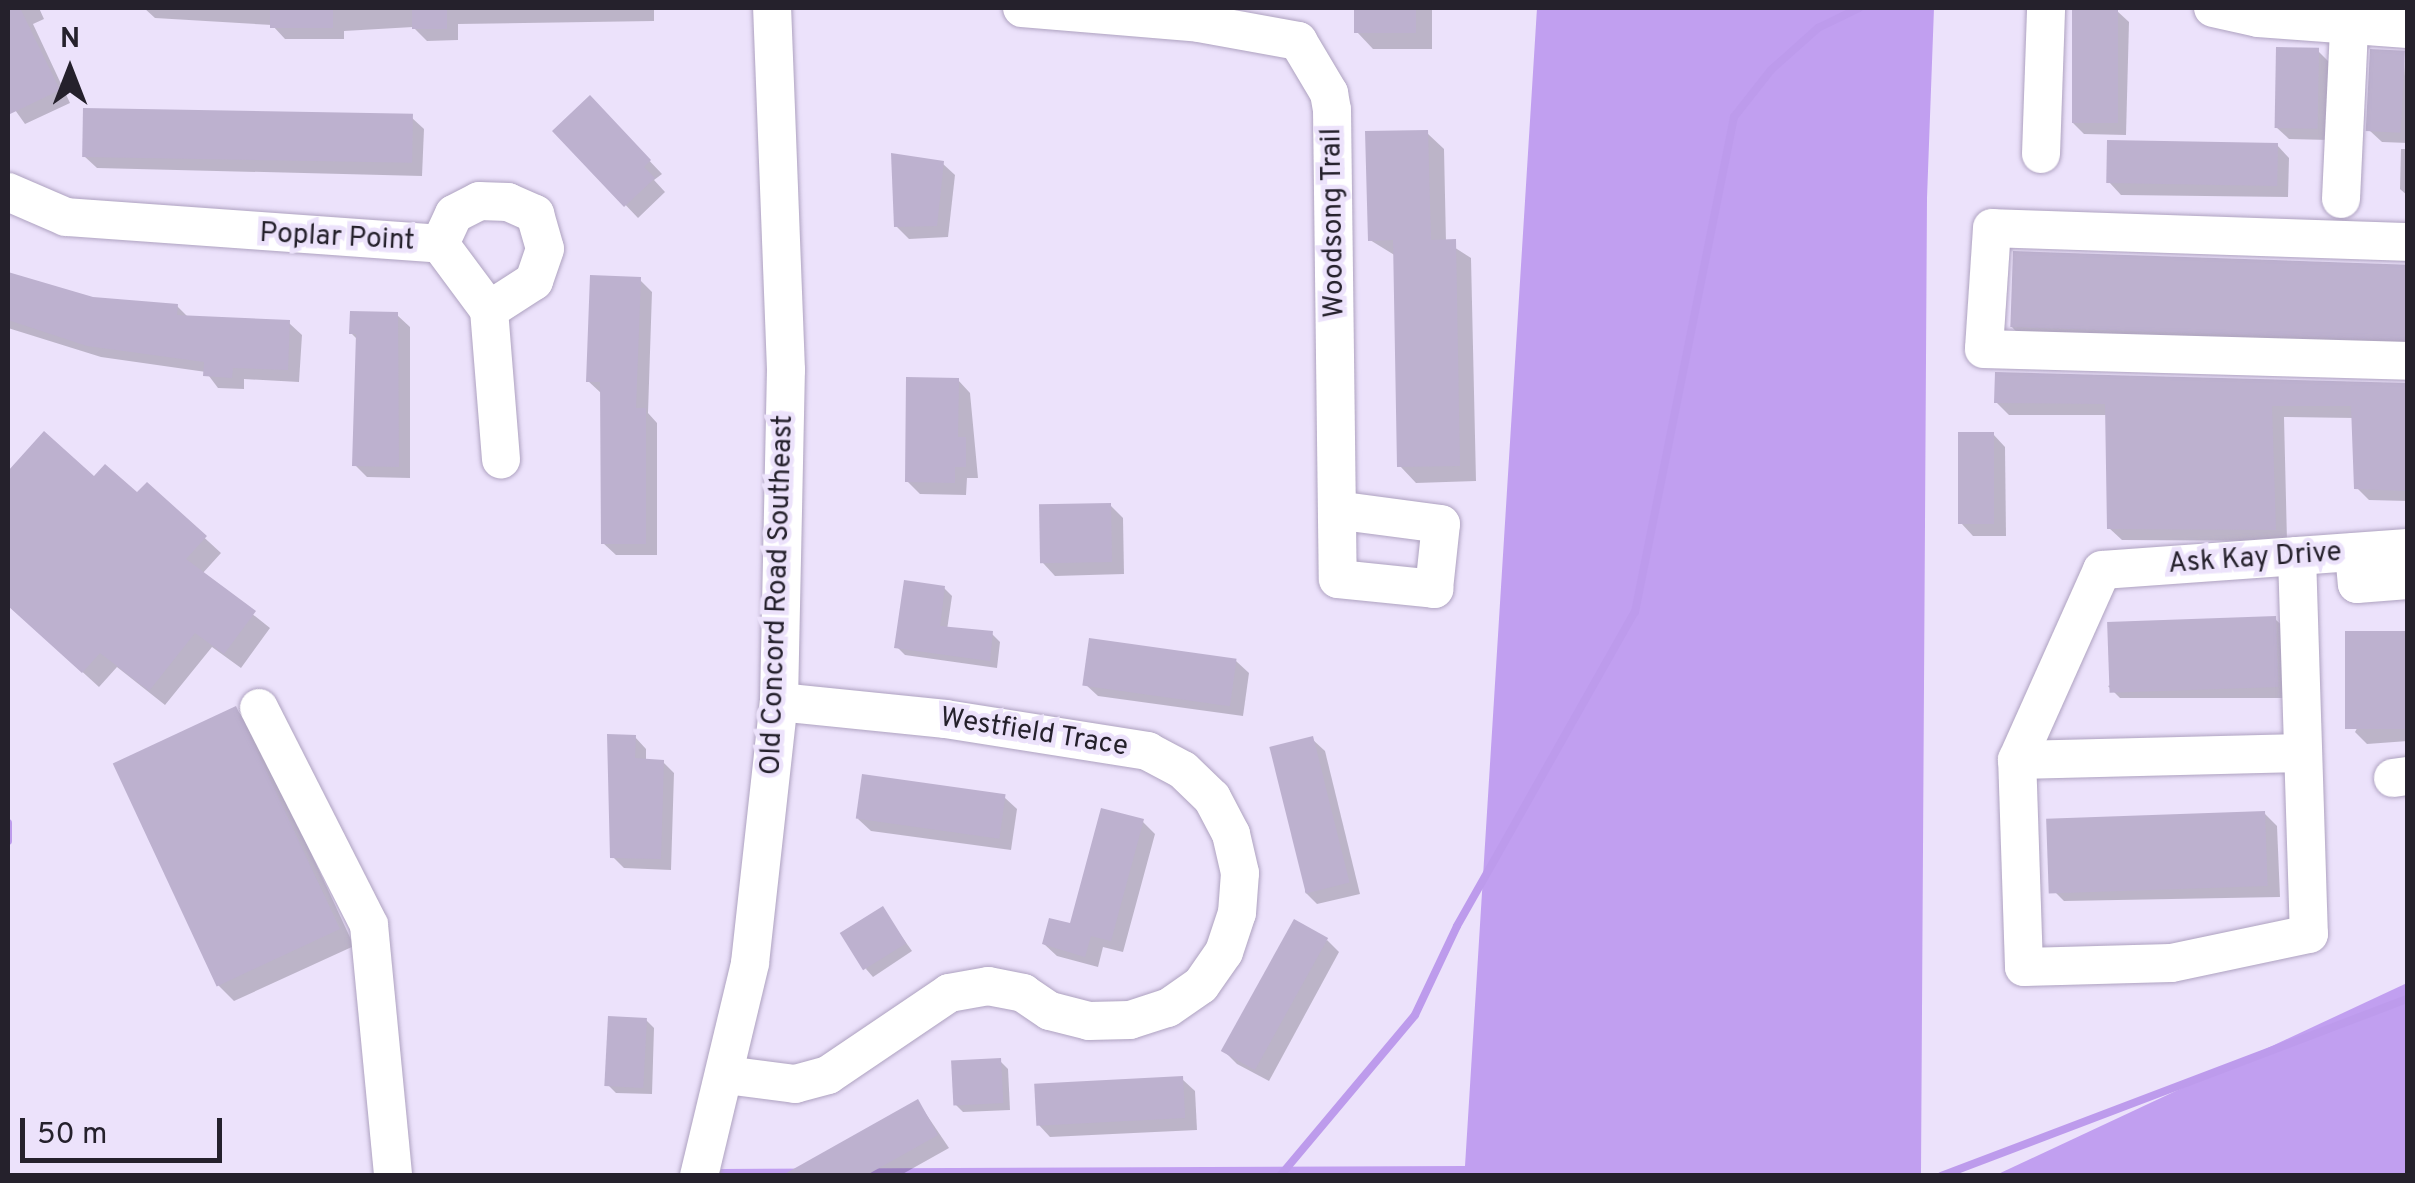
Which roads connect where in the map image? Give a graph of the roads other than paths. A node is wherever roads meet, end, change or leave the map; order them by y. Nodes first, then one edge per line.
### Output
1 (772, 8) edge
2 (1022, 8) edge
3 (2046, 8) edge
4 (2213, 8) edge
5 (2349, 26) junction
6 (2408, 29) edge
7 (2041, 154) dead end
8 (8, 192) edge
9 (2341, 199) dead end
10 (2408, 242) edge
11 (440, 244) junction
12 (489, 310) junction
13 (2408, 361) edge
14 (501, 460) dead end
15 (1342, 511) dead end
16 (2408, 548) edge
17 (2354, 552) junction
18 (2296, 556) junction
19 (2408, 580) edge
20 (779, 702) junction
21 (259, 708) dead end
22 (2302, 753) junction
23 (2016, 760) junction
24 (726, 1074) junction
25 (393, 1176) edge
26 (699, 1176) edge

1 - 20 street, Old Concord Road Southeast
2 - 15 street, Woodsong Trail
3 - 7 street
4 - 5 street
5 - 6 street
5 - 9 street
8 - 11 street, Poplar Point
10 - 13 street
11 - 12 street, Poplar Point
11 - 12 street
12 - 14 street
16 - 17 street, Ask Kay Drive
17 - 18 street, Ask Kay Drive
17 - 19 street
18 - 22 street
18 - 23 street, Ask Kay Drive
20 - 24 street, Old Concord Road Southeast
20 - 24 street, Westfield Trace
21 - 25 street
22 - 23 street
22 - 23 street
24 - 26 street, Old Concord Road Southeast

